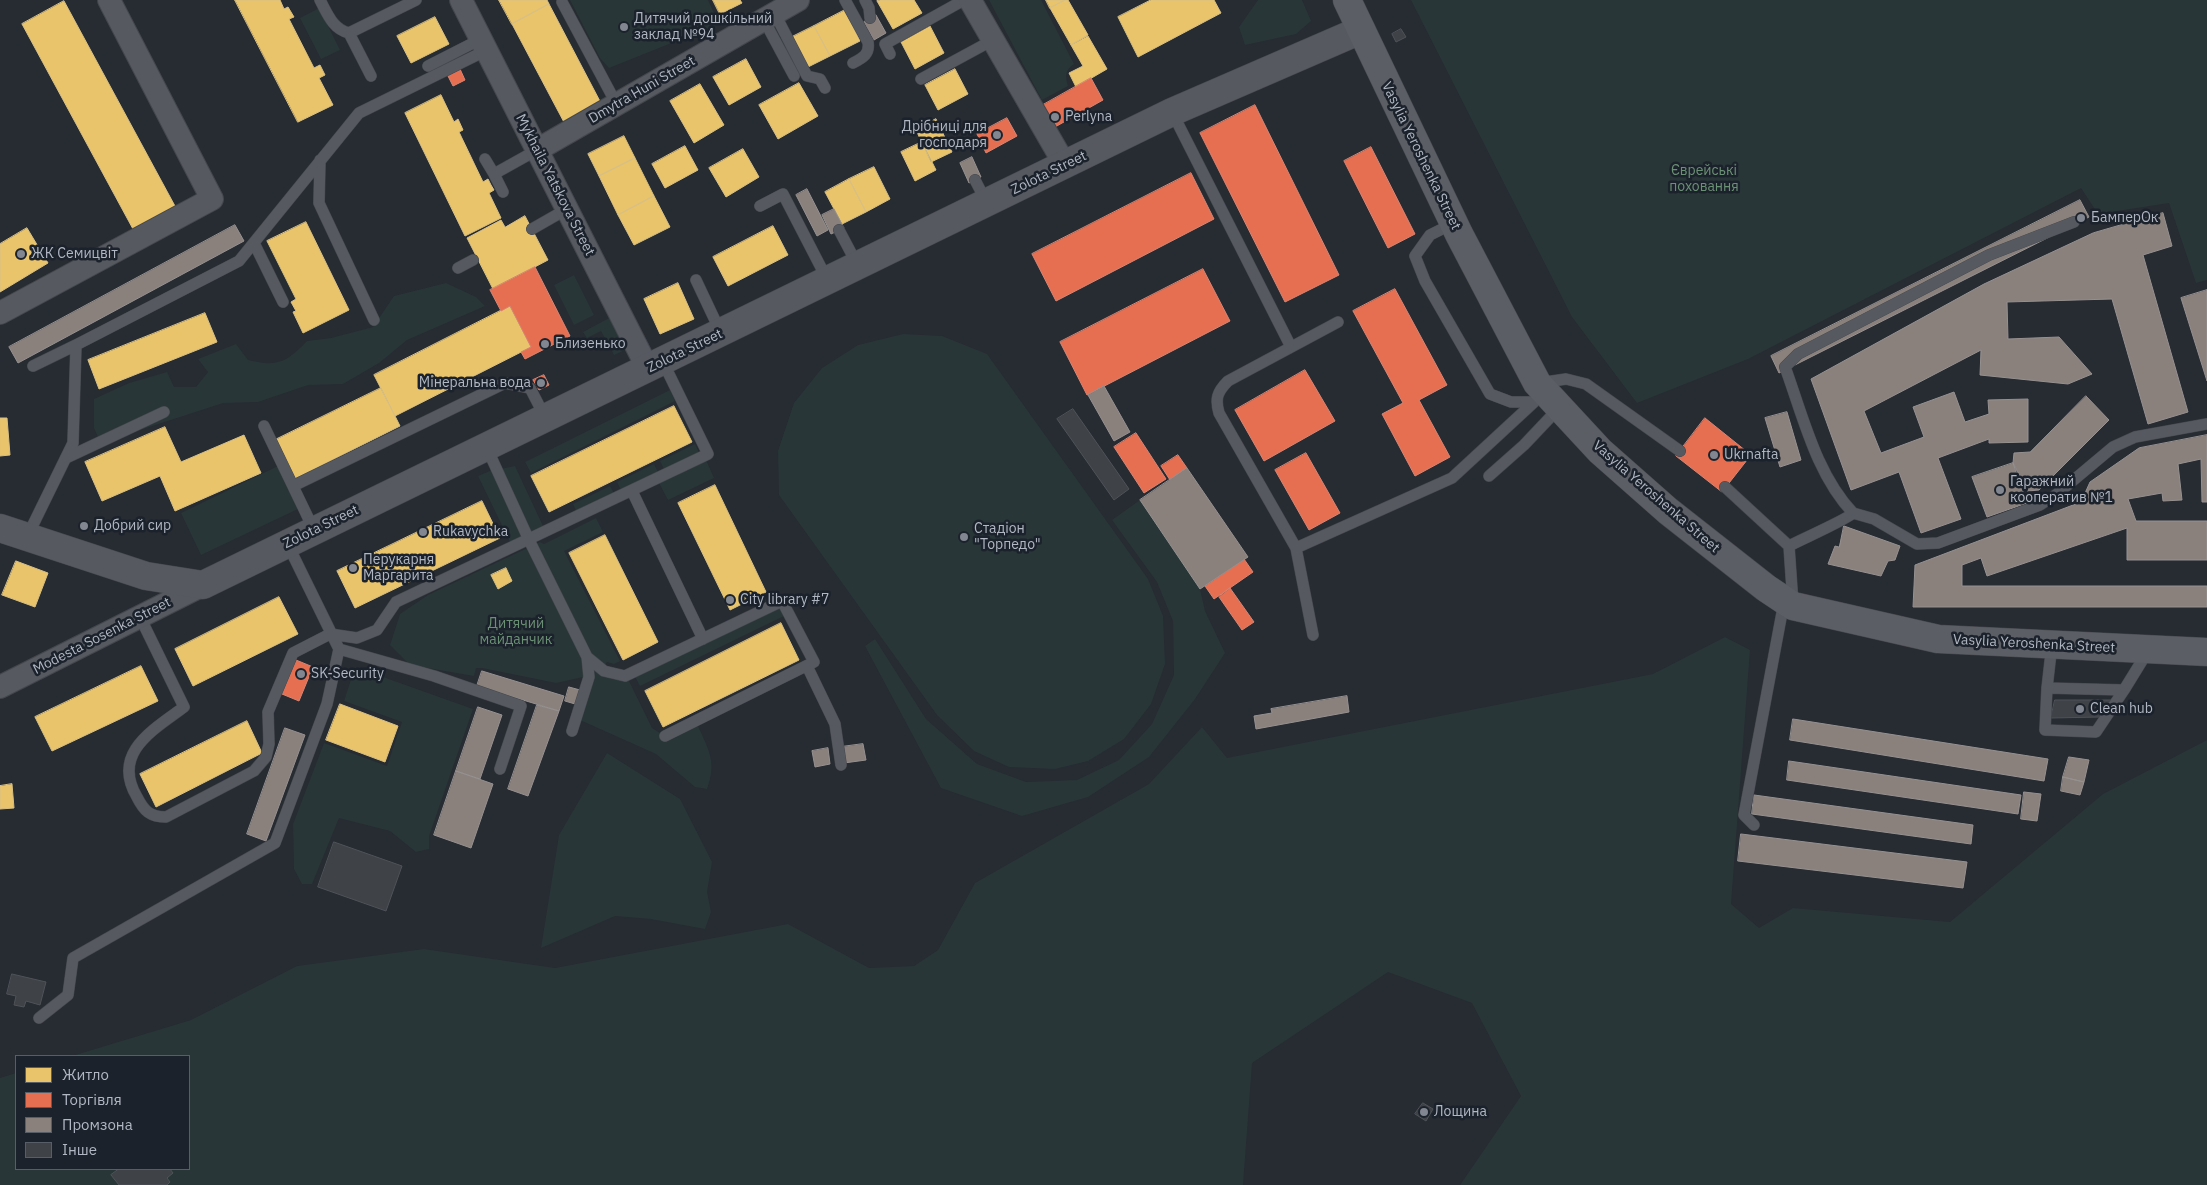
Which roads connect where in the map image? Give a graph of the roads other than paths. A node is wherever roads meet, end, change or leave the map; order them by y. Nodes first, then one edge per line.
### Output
1 (109, 0) edge
2 (320, 0) edge
3 (416, 0) edge
4 (462, 0) edge
5 (798, 0) edge
6 (845, 0) edge
7 (865, 0) edge
8 (964, 0) edge
9 (970, 0) edge
10 (1347, 0) edge
11 (562, 2) dead end
12 (769, 17) junction
13 (870, 18) dead end
14 (1360, 30) junction
15 (350, 33) junction
16 (993, 40) junction
17 (484, 44) junction
18 (890, 54) dead end
19 (853, 63) dead end
20 (428, 66) dead end
21 (371, 76) dead end
22 (794, 76) dead end
23 (921, 79) dead end
24 (825, 88) dead end
25 (616, 104) junction
26 (1172, 112) junction
27 (537, 150) junction
28 (485, 159) dead end
29 (320, 160) junction
30 (1065, 165) junction
31 (494, 174) junction
32 (503, 192) dead end
33 (760, 206) dead end
34 (567, 209) junction
35 (2074, 222) dead end
36 (1454, 223) junction
37 (532, 229) dead end
38 (839, 230) dead end
39 (254, 242) junction
40 (473, 260) dead end
41 (858, 266) junction
42 (458, 268) dead end
43 (696, 280) dead end
44 (828, 281) junction
45 (283, 302) dead end
46 (0, 313) edge
47 (374, 320) dead end
48 (1338, 322) dead end
49 (721, 333) junction
50 (76, 345) junction
51 (1291, 347) junction
52 (656, 365) junction
53 (33, 366) dead end
54 (1544, 396) junction
55 (164, 412) dead end
56 (545, 417) junction
57 (2207, 424) edge
58 (264, 426) dead end
59 (486, 446) junction
60 (1680, 451) dead end
61 (66, 458) junction
62 (1488, 476) dead end
63 (293, 486) junction
64 (1725, 487) dead end
65 (632, 490) junction
66 (1853, 512) junction
67 (0, 528) edge
68 (314, 530) junction
69 (27, 537) junction
70 (528, 540) junction
71 (287, 543) junction
72 (1789, 546) junction
73 (1296, 548) junction
74 (204, 585) junction
75 (1789, 603) junction
76 (140, 617) junction
77 (330, 634) junction
78 (1313, 635) dead end
79 (703, 639) junction
80 (2052, 644) junction
81 (339, 649) junction
82 (2148, 651) junction
83 (2207, 652) edge
84 (587, 657) junction
85 (807, 666) junction
86 (0, 687) edge
87 (2047, 688) junction
88 (2124, 690) junction
89 (572, 731) dead end
90 (665, 736) dead end
91 (841, 765) dead end
92 (500, 769) dead end
93 (1754, 825) dead end
94 (39, 1018) dead end

1 - 46 street
2 - 15 lane
3 - 15 lane
4 - 17 street, Mykhaila Yatskova Street
5 - 12 street, Dmytra Huni Street
6 - 19 lane
7 - 13 lane
8 - 18 lane
9 - 16 street
10 - 14 main road, Vasylia Yeroshenka Street
11 - 25 lane
12 - 22 lane
12 - 24 lane
12 - 25 street, Dmytra Huni Street
14 - 26 street, Zolota Street
14 - 36 main road, Vasylia Yeroshenka Street
15 - 21 lane
16 - 23 lane
16 - 30 street
17 - 20 lane
17 - 27 street, Mykhaila Yatskova Street
17 - 29 lane
25 - 27 street, Dmytra Huni Street
26 - 30 street, Zolota Street
26 - 51 lane
27 - 31 lane
27 - 34 street, Mykhaila Yatskova Street
28 - 31 lane
29 - 39 lane
29 - 47 lane
30 - 41 street, Zolota Street
31 - 32 lane
33 - 44 lane
34 - 37 lane
34 - 52 street, Mykhaila Yatskova Street
35 - 66 lane
36 - 54 main road, Vasylia Yeroshenka Street
36 - 54 lane
38 - 41 lane
39 - 45 lane
39 - 50 lane
40 - 42 lane
41 - 44 street, Zolota Street
43 - 49 lane
44 - 49 street, Zolota Street
48 - 51 lane
49 - 52 street, Zolota Street
50 - 53 lane
50 - 61 lane
51 - 73 lane
52 - 56 street, Zolota Street
52 - 65 lane
54 - 60 lane
54 - 62 lane
54 - 73 lane
54 - 75 main road, Vasylia Yeroshenka Street
55 - 61 lane
56 - 59 street, Zolota Street
56 - 63 lane
57 - 66 lane
58 - 63 lane
59 - 68 street, Zolota Street
59 - 70 lane
61 - 69 lane
63 - 68 lane
64 - 72 lane
65 - 70 lane
65 - 79 lane
66 - 72 lane
67 - 69 street
68 - 71 street, Zolota Street
69 - 74 street
70 - 77 lane
70 - 84 lane
71 - 74 street, Zolota Street
71 - 77 lane
72 - 75 lane
73 - 78 lane
74 - 76 street, Modesta Sosenka Street
75 - 80 main road, Vasylia Yeroshenka Street
75 - 93 lane
76 - 77 lane
76 - 86 street, Modesta Sosenka Street
77 - 81 lane
79 - 84 lane
79 - 85 lane
80 - 82 main road, Vasylia Yeroshenka Street
80 - 87 lane
81 - 92 lane
81 - 94 lane
82 - 83 main road, Vasylia Yeroshenka Street
82 - 88 lane
84 - 89 lane
85 - 90 lane
85 - 91 lane
87 - 88 lane
87 - 88 lane

